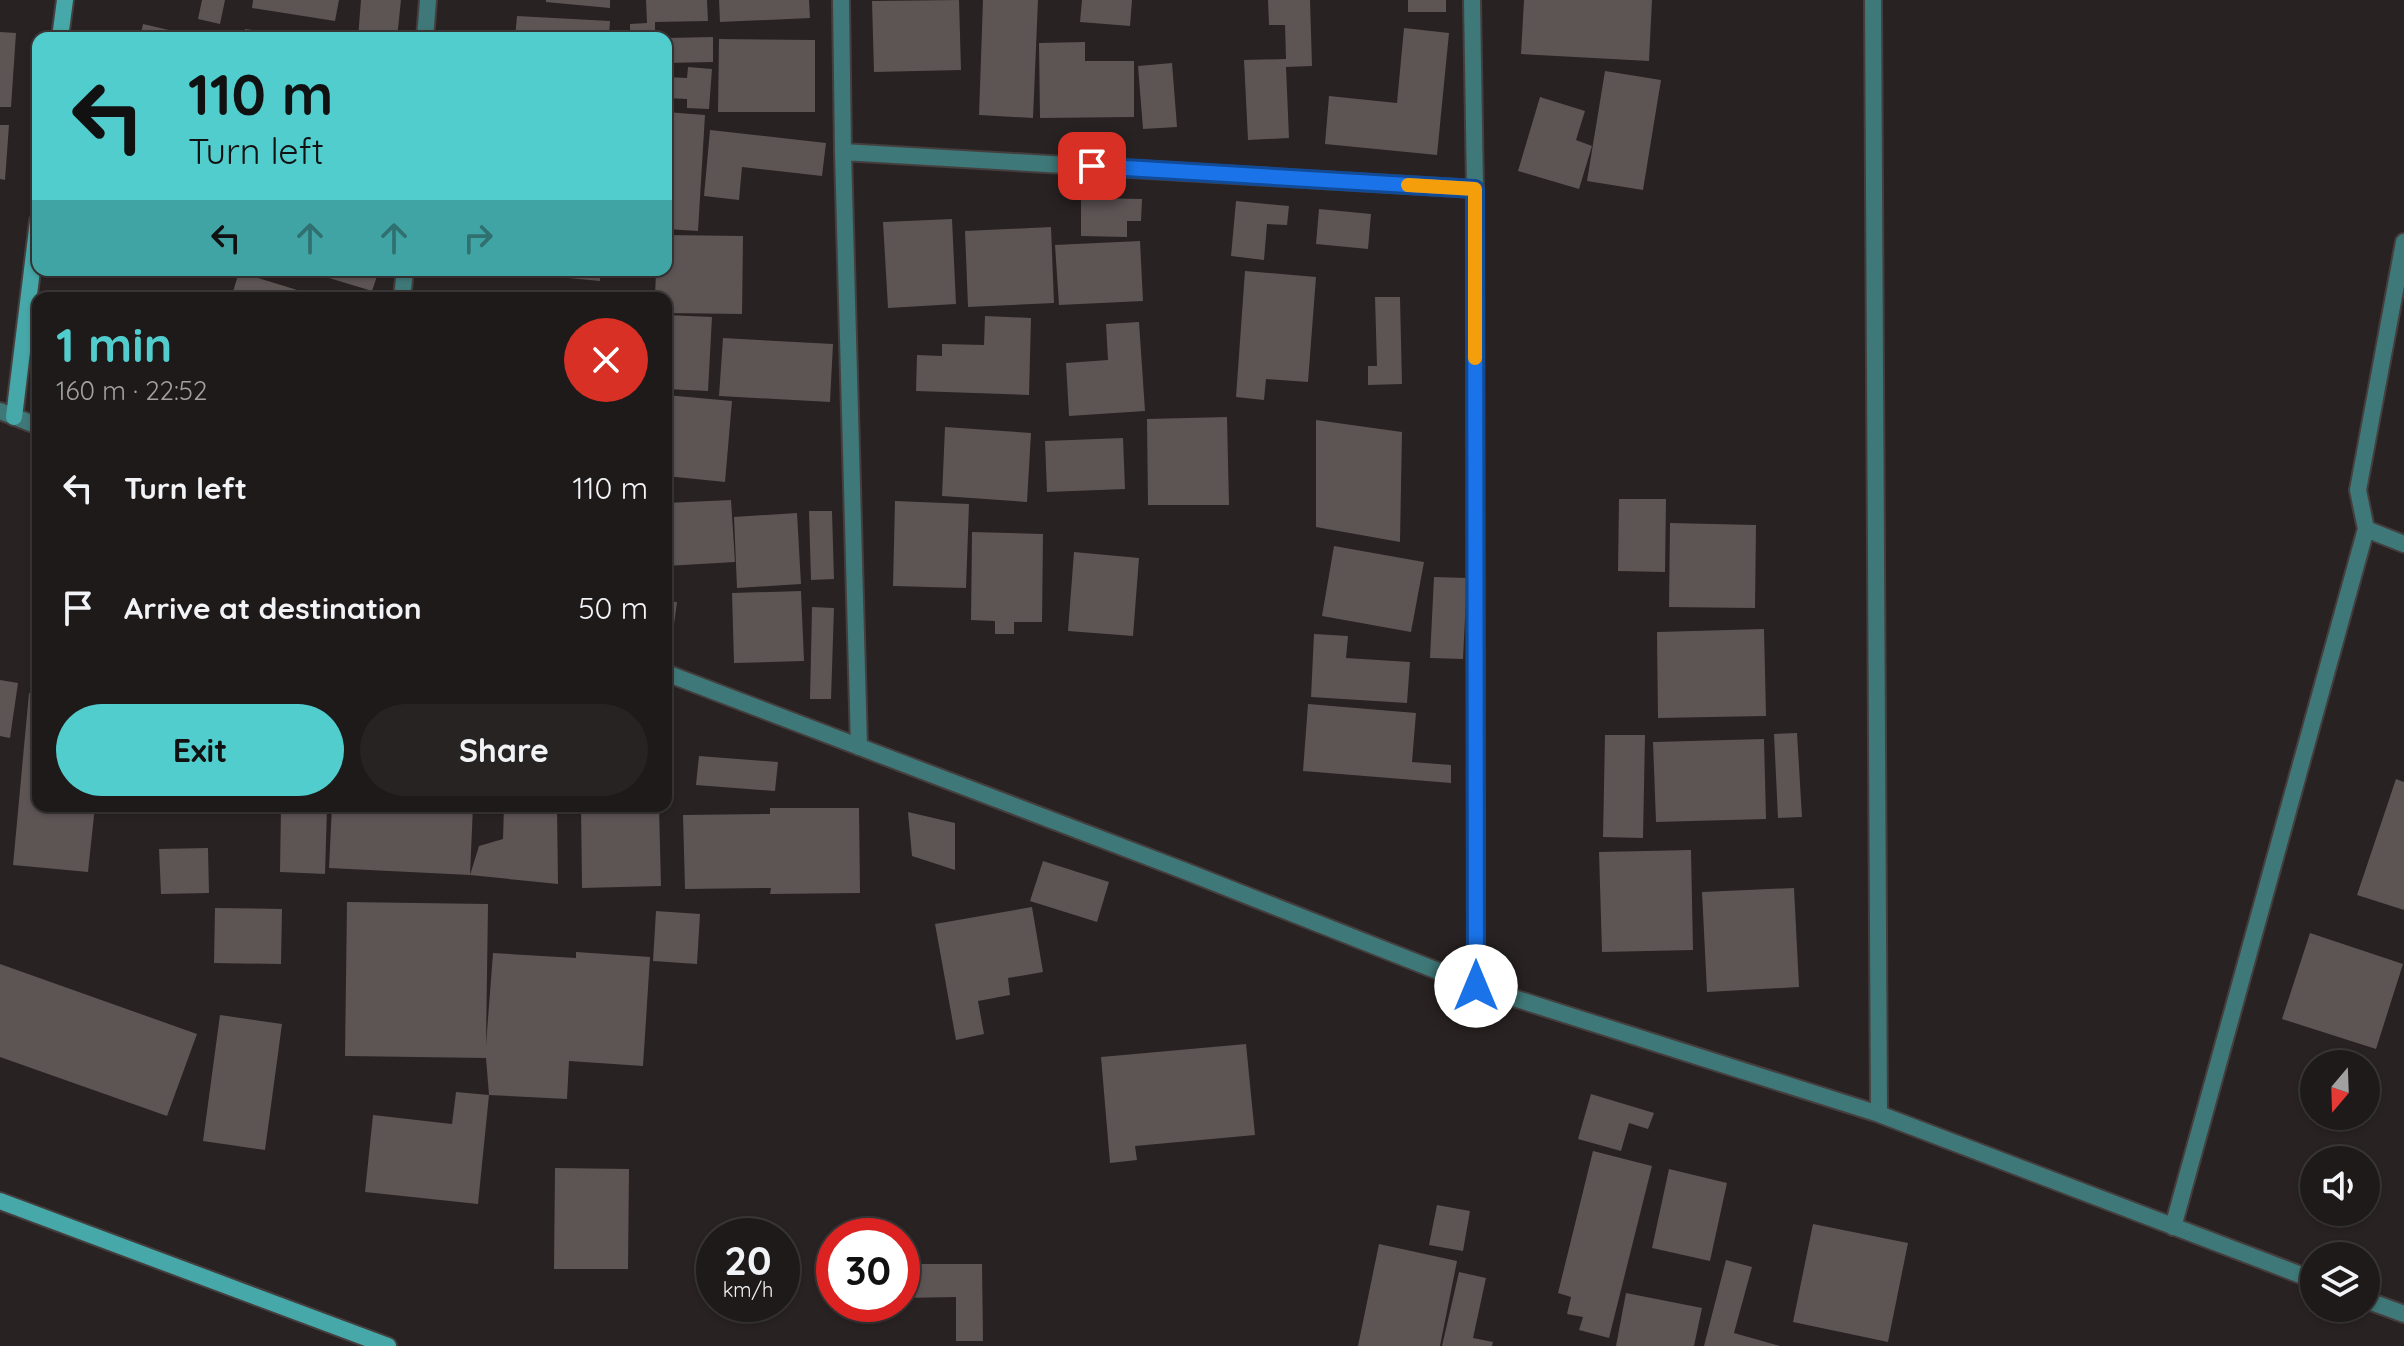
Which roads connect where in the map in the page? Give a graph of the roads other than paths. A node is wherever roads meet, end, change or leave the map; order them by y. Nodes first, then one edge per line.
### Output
1 (65, 0) edge
2 (428, 0) edge
3 (841, 0) edge
4 (1472, 0) edge
5 (1873, 0) edge
6 (61, 32) edge
7 (425, 32) edge
8 (843, 152) junction
9 (1475, 189) junction
10 (2404, 242) edge
11 (32, 258) edge
12 (7, 414) edge
13 (32, 424) edge
14 (2366, 529) junction
15 (2404, 544) edge
16 (672, 675) edge
17 (859, 747) junction
18 (1476, 986) junction
19 (1879, 1114) junction
20 (0, 1201) edge
21 (2173, 1227) junction
22 (2300, 1275) edge
23 (2380, 1305) edge
24 (2404, 1314) edge
25 (388, 1346) edge

1 - 6 main road
2 - 7 street
3 - 8 street
4 - 9 street
5 - 19 street
8 - 9 street
8 - 17 street
9 - 18 street
10 - 14 street
11 - 12 main road
12 - 13 street
14 - 15 street
14 - 21 street
16 - 17 street
17 - 18 street
18 - 19 street
19 - 21 street
20 - 25 main road
21 - 22 street
23 - 24 street

